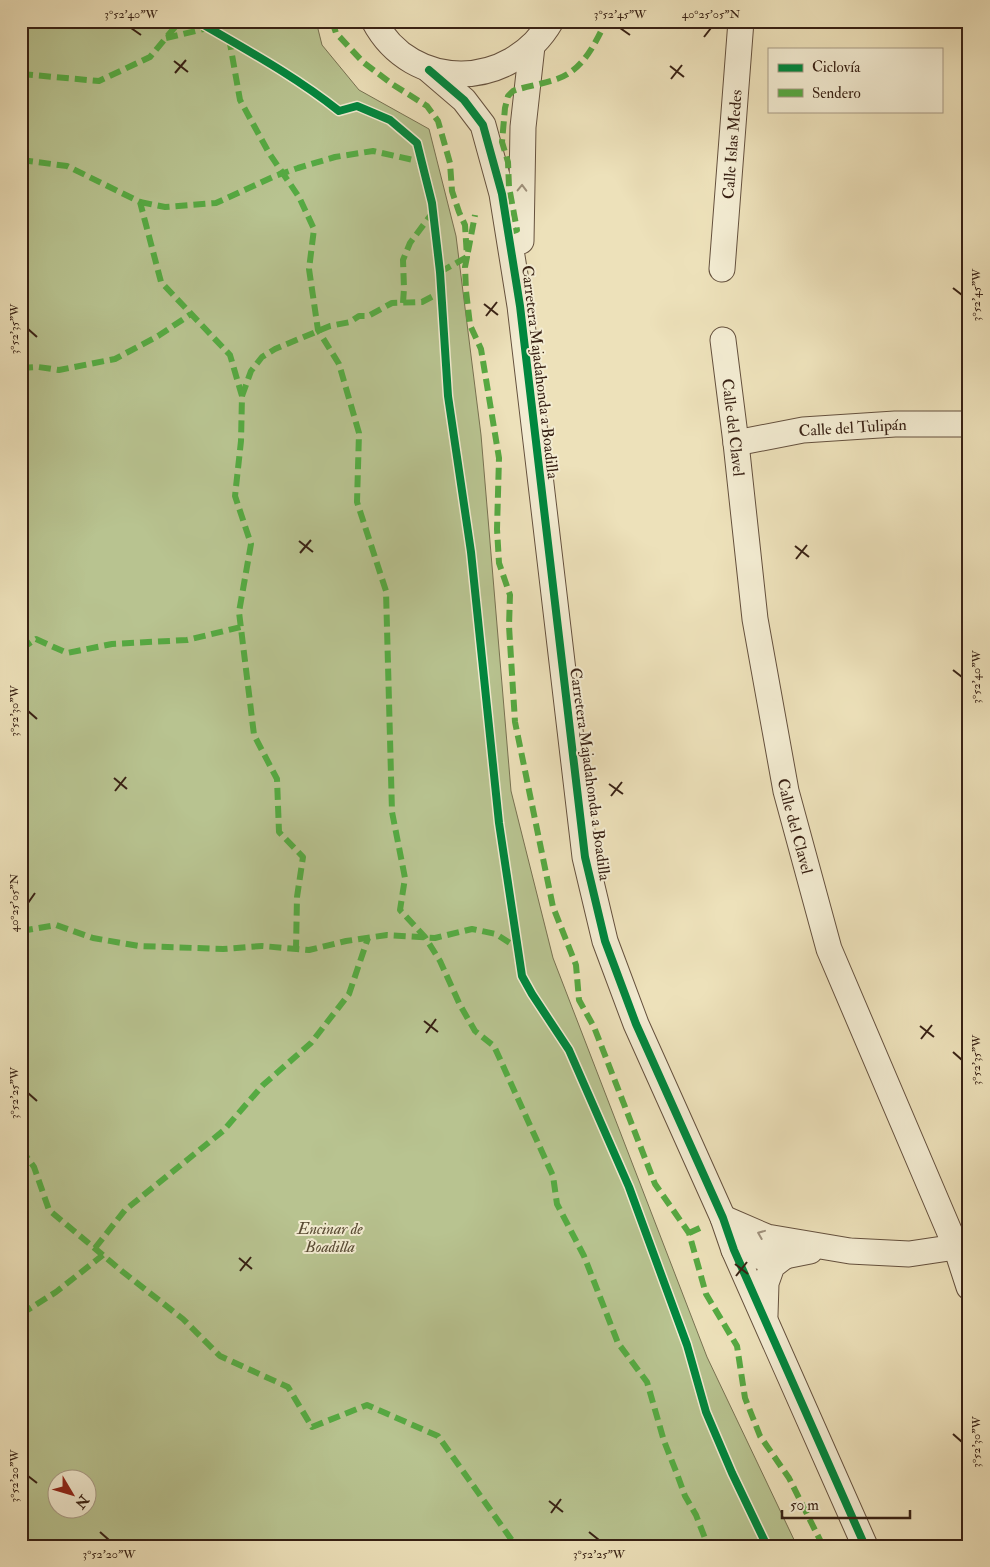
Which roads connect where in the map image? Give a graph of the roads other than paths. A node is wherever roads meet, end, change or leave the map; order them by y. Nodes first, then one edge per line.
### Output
1 (374, 21) edge
2 (741, 21) edge
3 (551, 22) edge
4 (532, 46) junction
5 (429, 70) junction
6 (722, 269) dead end
7 (520, 306) junction
8 (723, 340) dead end
9 (969, 424) edge
10 (736, 443) junction
11 (723, 1218) junction
12 (962, 1244) edge
13 (827, 1248) junction
14 (734, 1250) junction
15 (784, 1256) junction
16 (969, 1287) edge
17 (765, 1322) junction
18 (865, 1546) edge

1 - 5 street
2 - 6 street, Calle Islas Medes
3 - 4 street
4 - 5 street
7 -> 4 street, Carretera Majadahonda a Boadilla
5 - 7 street, Carretera Majadahonda a Boadilla
7 - 11 street, Carretera Majadahonda a Boadilla
8 - 10 street, Calle del Clavel
9 - 10 street, Calle del Tulipán
10 - 12 street, Calle del Clavel
13 -> 11 street
11 - 14 street, Carretera Majadahonda a Boadilla
12 - 13 street
12 - 16 street, Calle del Clavel
13 - 15 street
14 - 15 street
14 - 17 street, Carretera Majadahonda a Boadilla
15 - 17 street
17 - 18 street, Carretera Majadahonda a Boadilla

